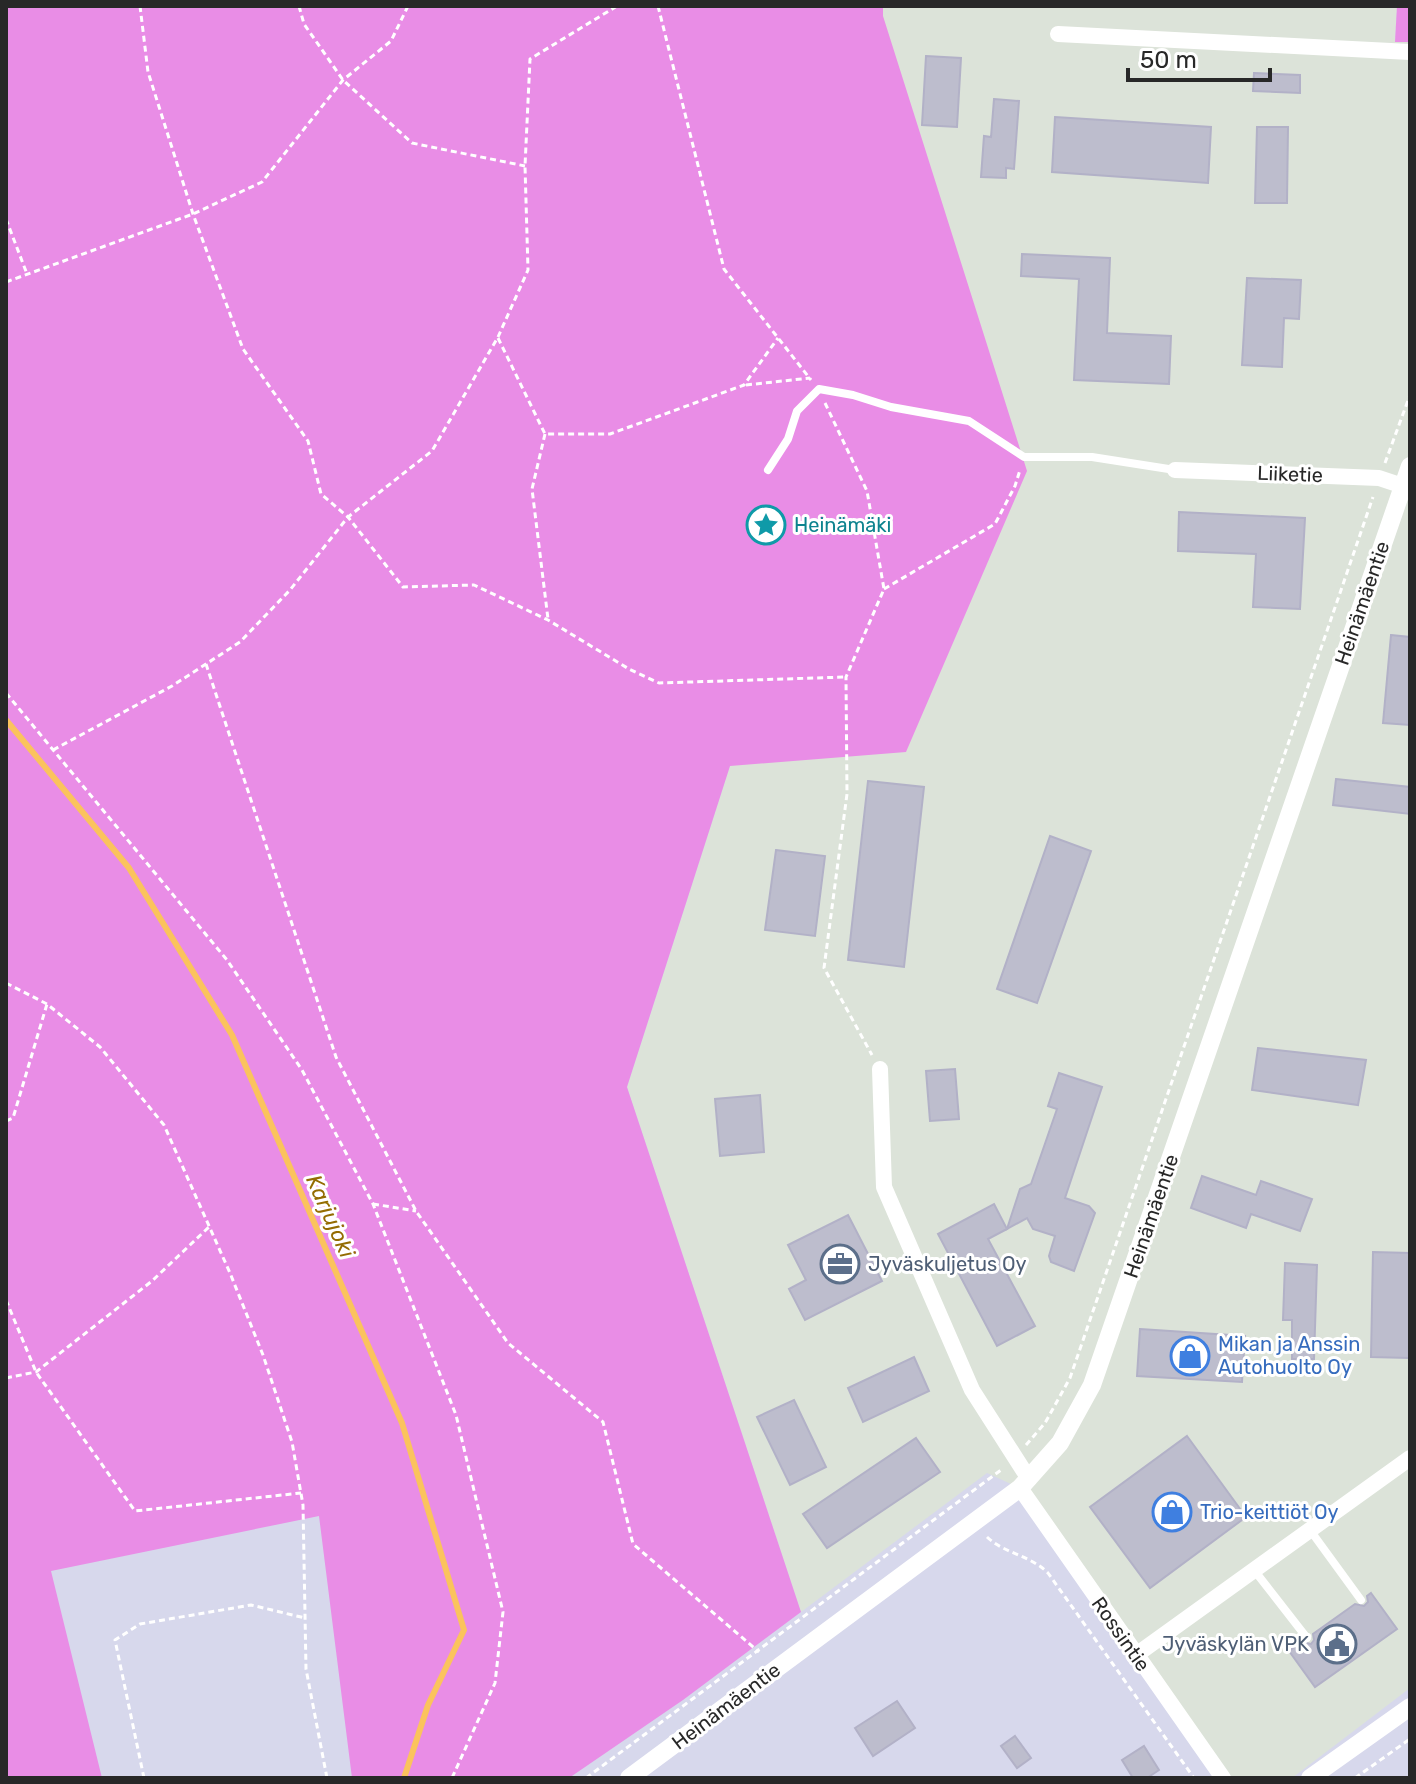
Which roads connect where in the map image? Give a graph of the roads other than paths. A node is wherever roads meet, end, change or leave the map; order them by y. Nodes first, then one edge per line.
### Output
1 (1058, 34) dead end
2 (1410, 52) edge
3 (1410, 466) edge
4 (768, 470) dead end
5 (1175, 470) joint
6 (1403, 486) junction
7 (880, 1069) road end
8 (1410, 1458) edge
9 (1024, 1484) junction
10 (1310, 1530) junction
11 (1254, 1570) junction
12 (1361, 1600) dead end
13 (1307, 1638) dead end
14 (1136, 1655) junction
15 (1410, 1707) edge
16 (629, 1778) edge
17 (1223, 1778) edge
18 (1310, 1778) edge

1 - 2 street
3 - 6 street, Heinämäentie
4 - 5 lane
5 - 6 street, Liiketie
6 - 9 street, Heinämäentie
7 - 9 street, Rossintie
8 - 10 street
9 - 14 street, Rossintie
9 - 16 street, Heinämäentie
10 - 11 street
10 - 12 lane
11 - 13 lane
11 - 14 street
14 - 17 street, Rossintie
15 - 18 street

